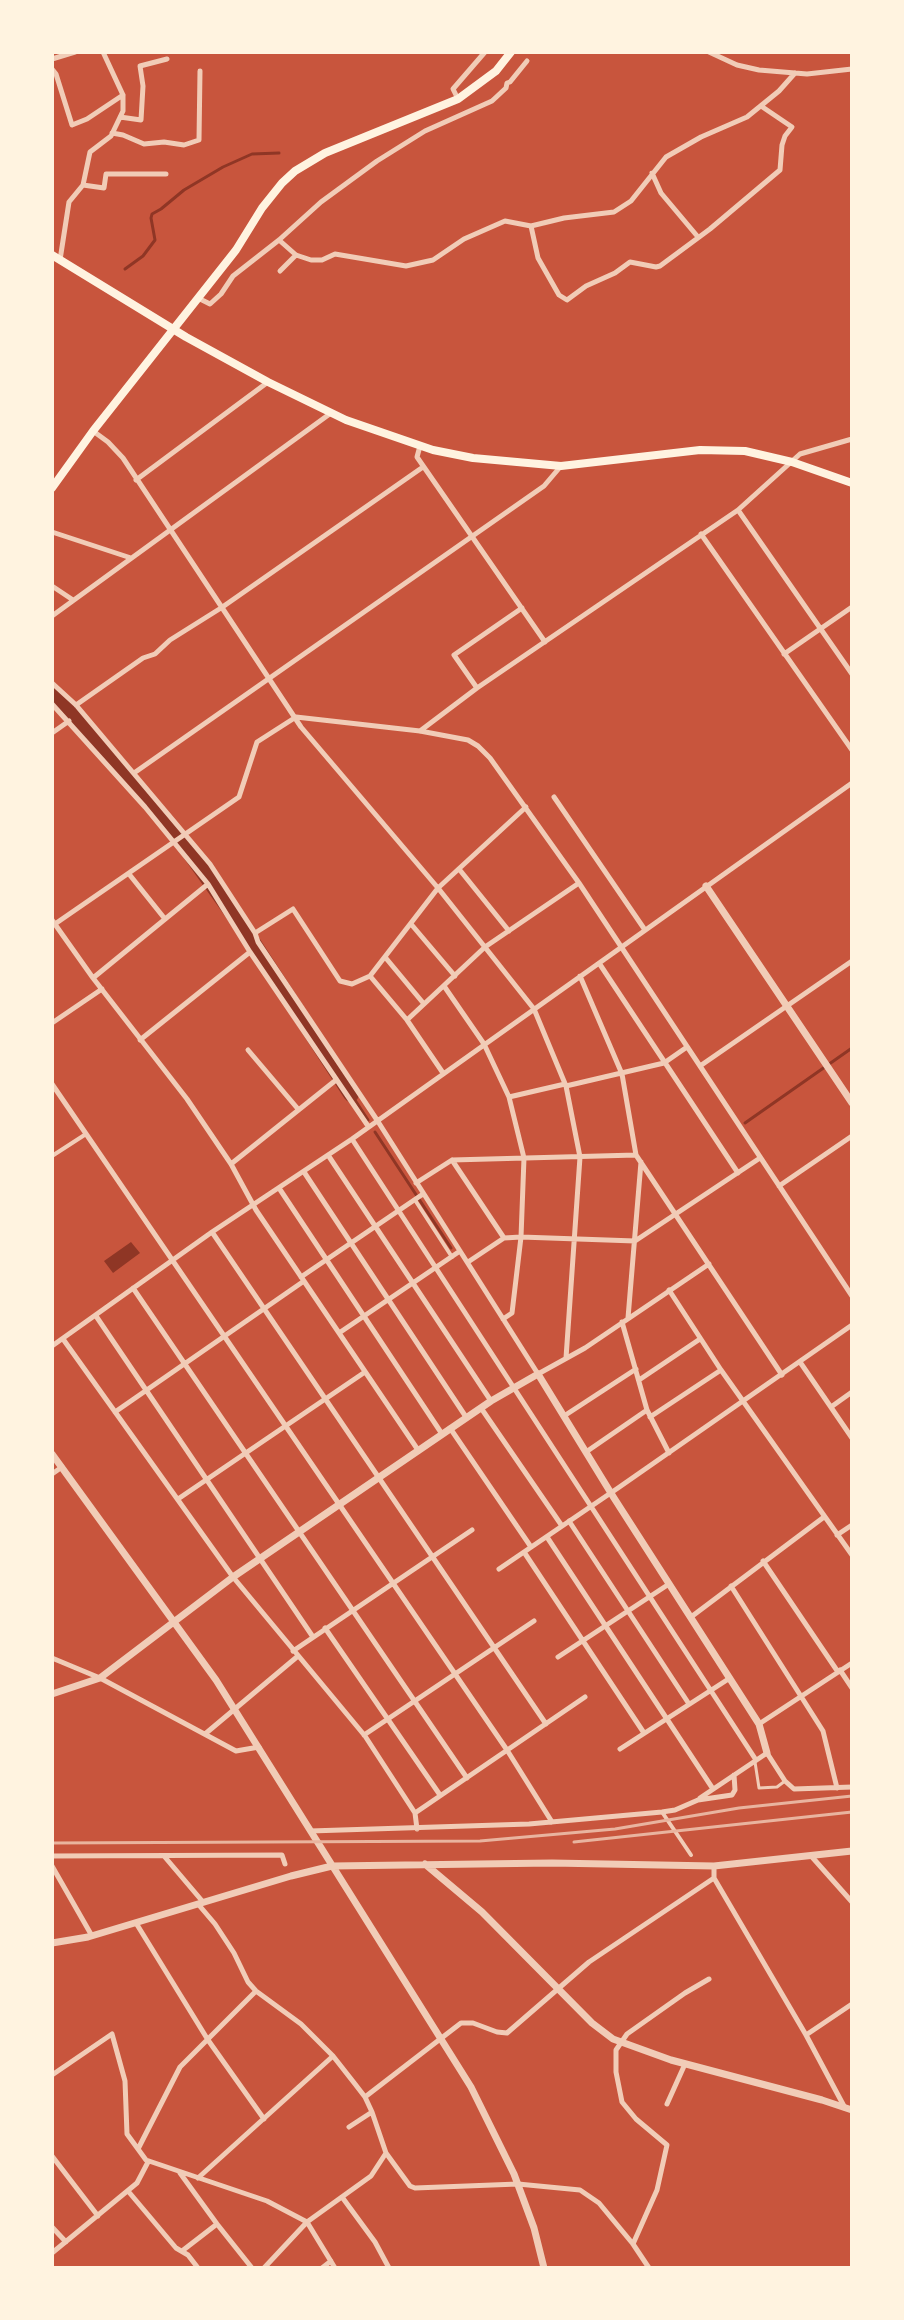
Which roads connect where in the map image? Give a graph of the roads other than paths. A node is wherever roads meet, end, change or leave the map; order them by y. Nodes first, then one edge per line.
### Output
1 (75, 52) edge
2 (103, 52) edge
3 (485, 52) edge
4 (511, 52) edge
5 (708, 52) edge
6 (52, 59) edge
7 (167, 59) dead end
8 (527, 61) dead end
9 (52, 69) edge
10 (852, 69) edge
11 (200, 71) dead end
12 (496, 72) junction
13 (795, 74) junction
14 (507, 83) junction
15 (123, 95) junction
16 (458, 99) junction
17 (761, 106) junction
18 (120, 117) junction
19 (112, 133) junction
20 (652, 173) junction
21 (166, 174) dead end
22 (83, 185) junction
23 (531, 226) junction
24 (699, 237) junction
25 (279, 240) junction
26 (296, 255) junction
27 (56, 257) edge
28 (280, 271) dead end
29 (198, 298) junction
30 (172, 329) junction
31 (268, 382) junction
32 (331, 413) junction
33 (93, 431) junction
34 (852, 438) edge
35 (420, 446) junction
36 (792, 462) junction
37 (423, 466) junction
38 (561, 466) junction
39 (136, 480) junction
40 (852, 483) edge
41 (52, 488) edge
42 (738, 510) junction
43 (169, 530) junction
44 (52, 532) edge
45 (701, 534) junction
46 (472, 536) junction
47 (131, 558) junction
48 (52, 586) edge
49 (73, 600) junction
50 (852, 607) edge
51 (221, 608) junction
52 (522, 608) junction
53 (52, 616) edge
54 (820, 629) junction
55 (545, 642) junction
56 (784, 654) junction
57 (852, 674) edge
58 (269, 679) junction
59 (52, 683) edge
60 (477, 688) junction
61 (52, 704) edge
62 (76, 705) junction
63 (296, 717) junction
64 (69, 721) junction
65 (420, 731) junction
66 (52, 733) edge
67 (852, 750) edge
68 (134, 773) junction
69 (852, 783) edge
70 (554, 796) dead end
71 (526, 807) junction
72 (184, 834) junction
73 (174, 842) junction
74 (459, 869) junction
75 (129, 874) junction
76 (579, 883) junction
77 (208, 885) junction
78 (706, 886) junction
79 (438, 888) junction
80 (165, 920) junction
81 (54, 923) edge
82 (411, 924) junction
83 (645, 930) junction
84 (509, 931) junction
85 (255, 933) junction
86 (258, 942) junction
87 (485, 947) junction
88 (621, 947) junction
89 (249, 950) junction
90 (385, 957) junction
91 (852, 961) edge
92 (598, 963) junction
93 (370, 976) junction
94 (455, 976) junction
95 (580, 976) junction
96 (93, 978) junction
97 (444, 986) junction
98 (102, 989) junction
99 (424, 1004) junction
100 (787, 1006) junction
101 (534, 1009) junction
102 (407, 1020) junction
103 (52, 1023) edge
104 (140, 1040) junction
105 (484, 1044) junction
106 (687, 1047) junction
107 (248, 1050) dead end
108 (664, 1063) junction
109 (700, 1066) junction
110 (443, 1073) junction
111 (622, 1074) junction
112 (336, 1080) junction
113 (52, 1084) edge
114 (565, 1085) junction
115 (509, 1097) junction
116 (852, 1103) edge
117 (298, 1109) junction
118 (377, 1120) junction
119 (368, 1126) junction
120 (86, 1134) junction
121 (852, 1136) edge
122 (352, 1139) junction
123 (328, 1155) junction
124 (636, 1155) junction
125 (52, 1156) edge
126 (580, 1156) junction
127 (524, 1158) junction
128 (760, 1158) junction
129 (452, 1160) junction
130 (641, 1162) junction
131 (231, 1164) junction
132 (304, 1172) junction
133 (738, 1173) junction
134 (416, 1183) junction
135 (779, 1186) junction
136 (279, 1188) junction
137 (423, 1194) junction
138 (414, 1200) junction
139 (253, 1205) junction
140 (398, 1211) junction
141 (676, 1215) junction
142 (374, 1227) junction
143 (212, 1232) junction
144 (521, 1237) junction
145 (504, 1239) junction
146 (576, 1239) junction
147 (635, 1241) junction
148 (351, 1243) junction
149 (460, 1251) junction
150 (452, 1257) junction
151 (172, 1260) junction
152 (326, 1260) junction
153 (468, 1262) junction
154 (709, 1264) junction
155 (436, 1268) junction
156 (302, 1279) junction
157 (413, 1283) junction
158 (133, 1288) junction
159 (669, 1290) junction
160 (852, 1296) edge
161 (389, 1299) junction
162 (265, 1308) junction
163 (96, 1316) junction
164 (365, 1316) junction
165 (503, 1318) junction
166 (628, 1318) junction
167 (622, 1322) junction
168 (852, 1325) edge
169 (339, 1333) junction
170 (224, 1336) junction
171 (63, 1339) junction
172 (700, 1339) junction
173 (52, 1346) edge
174 (566, 1358) junction
175 (800, 1362) junction
176 (184, 1364) junction
177 (636, 1370) junction
178 (721, 1370) junction
179 (365, 1372) junction
180 (538, 1374) junction
181 (782, 1375) junction
182 (639, 1380) junction
183 (513, 1386) junction
184 (146, 1390) junction
185 (852, 1392) edge
186 (326, 1399) junction
187 (491, 1401) junction
188 (743, 1402) junction
189 (831, 1407) junction
190 (481, 1408) junction
191 (647, 1410) junction
192 (115, 1412) junction
193 (564, 1416) junction
194 (650, 1417) junction
195 (466, 1418) junction
196 (285, 1426) junction
197 (450, 1428) junction
198 (442, 1434) junction
199 (852, 1438) edge
200 (418, 1450) junction
201 (586, 1452) junction
202 (245, 1453) junction
203 (669, 1453) junction
204 (52, 1454) edge
205 (62, 1467) junction
206 (52, 1474) edge
207 (379, 1478) junction
208 (206, 1480) junction
209 (611, 1493) junction
210 (178, 1499) junction
211 (339, 1506) junction
212 (592, 1506) junction
213 (824, 1517) junction
214 (569, 1521) junction
215 (852, 1525) edge
216 (562, 1526) junction
217 (472, 1530) dead end
218 (299, 1533) junction
219 (837, 1535) junction
220 (547, 1537) junction
221 (531, 1547) junction
222 (524, 1552) junction
223 (852, 1555) edge
224 (432, 1556) junction
225 (260, 1559) junction
226 (763, 1562) junction
227 (499, 1569) dead end
228 (233, 1577) junction
229 (392, 1583) junction
230 (669, 1584) junction
231 (731, 1586) junction
232 (651, 1596) junction
233 (352, 1610) junction
234 (628, 1611) junction
235 (691, 1617) junction
236 (173, 1621) junction
237 (534, 1621) dead end
238 (605, 1626) junction
239 (326, 1628) junction
240 (313, 1637) junction
241 (582, 1641) junction
242 (494, 1648) junction
243 (293, 1651) junction
244 (298, 1656) junction
245 (558, 1657) dead end
246 (52, 1658) edge
247 (852, 1663) edge
248 (839, 1671) junction
249 (455, 1675) junction
250 (100, 1678) junction
251 (730, 1678) junction
252 (852, 1688) edge
253 (710, 1691) junction
254 (52, 1694) edge
255 (801, 1696) junction
256 (585, 1697) dead end
257 (415, 1701) junction
258 (689, 1704) junction
259 (235, 1709) junction
260 (388, 1719) junction
261 (666, 1719) junction
262 (546, 1724) junction
263 (759, 1724) junction
264 (644, 1733) junction
265 (205, 1734) junction
266 (364, 1735) junction
267 (259, 1747) junction
268 (620, 1749) dead end
269 (507, 1750) junction
270 (767, 1753) junction
271 (755, 1761) junction
272 (734, 1775) junction
273 (467, 1778) junction
274 (785, 1781) junction
275 (852, 1787) edge
276 (837, 1788) junction
277 (713, 1790) junction
278 (440, 1795) junction
279 (698, 1800) junction
280 (662, 1812) junction
281 (415, 1814) junction
282 (552, 1822) junction
283 (417, 1829) junction
284 (310, 1831) junction
285 (852, 1851) edge
286 (691, 1855) dead end
287 (52, 1856) edge
288 (164, 1856) junction
289 (812, 1857) junction
290 (285, 1864) dead end
291 (425, 1864) junction
292 (52, 1866) edge
293 (332, 1866) junction
294 (714, 1866) junction
295 (714, 1878) junction
296 (852, 1902) edge
297 (200, 1903) junction
298 (136, 1923) junction
299 (92, 1936) junction
300 (52, 1943) edge
301 (709, 1979) dead end
302 (558, 1989) junction
303 (256, 1991) junction
304 (852, 2004) edge
305 (806, 2035) junction
306 (440, 2038) junction
307 (208, 2040) junction
308 (620, 2042) junction
309 (333, 2056) junction
310 (685, 2064) junction
311 (52, 2074) edge
312 (365, 2097) junction
313 (667, 2104) dead end
314 (848, 2109) edge
315 (372, 2112) junction
316 (264, 2118) junction
317 (349, 2127) dead end
318 (138, 2149) junction
319 (386, 2153) junction
320 (52, 2156) edge
321 (148, 2162) junction
322 (180, 2172) junction
323 (198, 2178) junction
324 (518, 2184) junction
325 (128, 2191) junction
326 (342, 2197) junction
327 (98, 2216) junction
328 (307, 2222) junction
329 (217, 2224) junction
330 (52, 2227) edge
331 (66, 2242) junction
332 (633, 2244) junction
333 (182, 2251) junction
334 (52, 2253) edge
335 (331, 2261) junction
336 (267, 2267) edge
337 (198, 2268) edge
338 (252, 2268) edge
339 (322, 2268) edge
340 (335, 2268) edge
341 (389, 2268) edge
342 (544, 2268) edge
343 (649, 2268) edge

1 - 6 street
2 - 15 street
3 - 16 street
4 - 12 main road
5 - 13 street
7 - 18 street
8 - 14 street
9 - 15 street
10 - 13 street
11 - 19 street
12 - 14 street
12 - 16 main road
13 - 17 street
14 - 25 street
15 - 18 street
16 - 29 main road
17 - 20 street
17 - 24 street
18 - 19 street
19 - 22 street
20 - 23 street
20 - 24 street
21 - 22 street
22 - 27 street
23 - 24 street
23 - 26 street
25 - 26 street
25 - 29 street
26 - 28 street
27 - 30 main road
29 - 30 main road
30 - 31 main road
30 - 33 main road
31 - 32 main road
31 - 39 street
32 - 35 main road
32 - 43 street
33 - 39 street
33 - 41 main road
34 - 36 street
35 - 37 street
35 - 38 main road
36 - 38 main road
36 - 40 main road
36 - 42 street
37 - 46 street
37 - 51 street
38 - 46 street
39 - 43 street
42 - 45 street
42 - 54 street
43 - 47 street
43 - 51 street
44 - 47 street
45 - 55 street
45 - 56 street
46 - 52 street
46 - 58 street
47 - 49 street
48 - 49 street
49 - 53 street
50 - 54 street
51 - 58 street
51 - 62 street
52 - 55 street
52 - 60 street
54 - 56 street
54 - 57 street
55 - 60 street
56 - 67 street
58 - 63 street
58 - 68 street
59 - 62 street
60 - 65 street
61 - 64 street
62 - 68 street
63 - 65 street
63 - 72 street
63 - 79 street
64 - 66 street
64 - 73 street
65 - 71 street
68 - 72 street
69 - 78 street
70 - 83 street
71 - 74 street
71 - 76 street
72 - 73 street
72 - 85 street
73 - 75 street
73 - 77 street
74 - 79 street
74 - 84 street
75 - 80 street
75 - 81 street
76 - 84 street
76 - 88 street
77 - 80 street
77 - 89 street
78 - 83 street
78 - 100 street
79 - 82 street
79 - 87 street
80 - 96 street
81 - 96 street
82 - 90 street
82 - 94 street
83 - 88 street
84 - 87 street
85 - 86 street
85 - 93 street
86 - 89 street
86 - 118 street
87 - 94 street
87 - 101 street
88 - 92 street
88 - 106 street
89 - 104 street
89 - 112 street
90 - 93 street
90 - 99 street
91 - 100 street
92 - 95 street
92 - 108 street
93 - 102 street
94 - 97 street
95 - 101 street
95 - 111 street
96 - 98 street
97 - 99 street
97 - 105 street
98 - 103 street
98 - 104 street
99 - 102 street
100 - 109 street
100 - 116 street
101 - 105 street
101 - 114 street
102 - 110 street
104 - 131 street
105 - 110 street
105 - 115 street
106 - 108 street
106 - 109 street
107 - 117 street
108 - 111 street
108 - 133 street
109 - 128 street
110 - 118 street
111 - 114 street
111 - 124 street
112 - 117 street
112 - 119 street
113 - 120 street
114 - 115 street
114 - 126 street
115 - 127 street
117 - 131 street
118 - 119 street
118 - 134 street
119 - 122 street
120 - 125 street
120 - 151 street
121 - 135 street
122 - 123 street
122 - 140 street
123 - 132 street
123 - 142 street
124 - 126 street
124 - 130 street
126 - 127 street
126 - 146 street
127 - 129 street
127 - 144 street
128 - 133 street
128 - 135 street
129 - 134 street
129 - 145 street
130 - 141 street
130 - 147 street
131 - 139 street
132 - 136 street
132 - 148 street
133 - 141 street
134 - 137 street
135 - 160 street
136 - 139 street
136 - 152 street
137 - 138 street
137 - 149 street
138 - 140 street
138 - 150 street
139 - 143 street
139 - 156 street
140 - 142 street
140 - 155 street
141 - 147 street
141 - 154 street
142 - 148 street
142 - 157 street
143 - 151 street
143 - 162 street
144 - 145 street
144 - 146 street
144 - 165 street
145 - 153 street
146 - 147 street
146 - 174 street
147 - 166 street
148 - 152 street
148 - 161 street
149 - 150 street
149 - 153 street
150 - 155 street
151 - 158 street
151 - 170 street
152 - 156 street
152 - 164 street
153 - 165 street
154 - 159 street
154 - 181 street
155 - 157 street
155 - 183 street
156 - 162 street
156 - 169 street
157 - 161 street
157 - 187 street
158 - 163 street
158 - 176 street
159 - 166 street
159 - 172 street
161 - 164 street
161 - 195 street
162 - 170 street
162 - 186 street
163 - 171 street
163 - 184 street
164 - 169 street
164 - 198 street
165 - 180 street
166 - 167 street
167 - 174 street
167 - 177 street
168 - 175 street
169 - 179 street
170 - 176 street
170 - 196 street
171 - 173 street
171 - 192 street
172 - 178 street
172 - 182 street
174 - 180 street
175 - 181 street
175 - 189 street
176 - 184 street
176 - 202 street
177 - 182 street
177 - 193 street
178 - 188 street
178 - 194 street
179 - 186 street
179 - 200 street
180 - 183 street
180 - 193 street
181 - 188 street
182 - 191 street
183 - 187 street
183 - 212 street
184 - 192 street
184 - 208 street
185 - 189 street
186 - 196 street
186 - 207 street
187 - 190 street
188 - 203 street
188 - 213 street
189 - 199 street
190 - 195 street
190 - 216 street
191 - 194 street
191 - 201 street
192 - 210 street
193 - 201 street
194 - 203 street
195 - 197 street
196 - 202 street
196 - 211 street
197 - 198 street
197 - 221 street
198 - 200 street
200 - 207 street
201 - 209 street
202 - 208 street
202 - 218 street
203 - 209 street
204 - 205 street
205 - 206 street
205 - 236 street
207 - 211 street
207 - 224 street
208 - 210 street
208 - 225 street
209 - 212 street
209 - 230 street
210 - 228 street
211 - 218 street
211 - 229 street
212 - 214 street
212 - 232 street
213 - 219 street
213 - 226 street
214 - 216 street
214 - 234 street
215 - 219 street
216 - 220 street
217 - 224 street
218 - 225 street
218 - 233 street
219 - 223 street
220 - 221 street
220 - 238 street
221 - 222 street
222 - 227 street
222 - 241 street
224 - 229 street
224 - 242 street
225 - 228 street
225 - 240 street
226 - 231 street
226 - 248 street
228 - 236 street
228 - 243 street
229 - 233 street
229 - 249 street
230 - 232 street
230 - 235 street
231 - 235 street
231 - 255 street
232 - 234 street
232 - 253 street
233 - 239 street
233 - 257 street
234 - 238 street
234 - 258 street
235 - 251 street
236 - 250 street
236 - 259 street
237 - 242 street
238 - 241 street
238 - 261 street
239 - 240 street
239 - 260 street
240 - 243 street
241 - 245 street
241 - 264 street
242 - 249 street
242 - 262 street
243 - 244 street
244 - 259 street
244 - 266 street
246 - 250 street
247 - 248 street
248 - 252 street
248 - 255 street
249 - 257 street
249 - 269 street
250 - 254 street
250 - 265 street
251 - 253 street
251 - 263 street
253 - 258 street
253 - 271 street
255 - 263 street
255 - 276 street
256 - 262 street
257 - 260 street
257 - 273 street
258 - 261 street
259 - 265 street
259 - 267 street
260 - 266 street
260 - 278 street
261 - 264 street
261 - 277 street
262 - 269 street
263 - 270 street
264 - 268 street
265 - 267 street
266 - 281 street
267 - 284 street
269 - 273 street
269 - 282 street
270 - 271 street
270 - 274 street
271 - 272 street
271 - 274 lane
272 - 277 street
272 - 279 street
273 - 278 street
274 - 276 street
275 - 276 street
277 - 279 street
278 - 281 street
279 - 280 street
280 - 282 street
280 - 286 street
281 - 283 street
282 - 283 street
283 - 284 street
284 - 293 street
285 - 289 street
287 - 288 street
288 - 290 street
288 - 297 street
289 - 294 street
289 - 296 street
291 - 293 street
291 - 294 street
291 - 302 street
292 - 299 street
293 - 297 street
293 - 306 street
294 - 295 street
295 - 302 street
295 - 305 street
297 - 298 street
297 - 303 street
298 - 299 street
298 - 307 street
299 - 300 street
301 - 308 street
302 - 306 street
302 - 308 street
303 - 307 street
303 - 309 street
304 - 305 street
305 - 314 street
306 - 312 street
306 - 324 street
307 - 316 street
307 - 318 street
308 - 310 street
308 - 332 street
309 - 312 street
309 - 316 street
310 - 313 street
310 - 314 street
311 - 318 street
312 - 315 street
315 - 317 street
315 - 319 street
316 - 323 street
318 - 321 street
319 - 324 street
319 - 326 street
320 - 327 street
321 - 322 street
321 - 325 street
322 - 323 street
322 - 329 street
323 - 328 street
324 - 332 street
324 - 342 street
325 - 327 street
325 - 333 street
326 - 328 street
326 - 341 street
327 - 331 street
328 - 335 street
328 - 336 street
329 - 333 street
329 - 338 street
330 - 331 street
331 - 334 street
332 - 343 street
333 - 337 street
335 - 339 street
335 - 340 street

